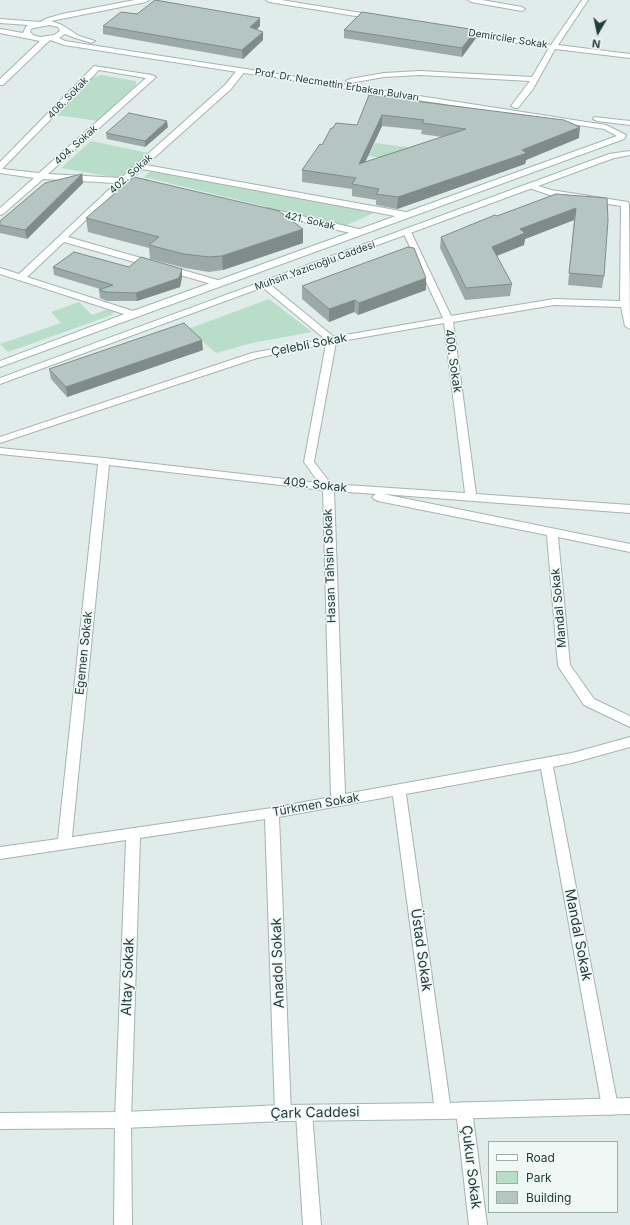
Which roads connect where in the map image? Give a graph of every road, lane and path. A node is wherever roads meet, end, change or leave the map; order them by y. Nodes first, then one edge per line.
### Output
1 (146, 0) edge
2 (269, 0) edge
3 (328, 0) edge
4 (471, 0) edge
5 (586, 0) edge
6 (114, 7) junction
7 (318, 8) junction
8 (522, 9) dead end
9 (381, 19) edge
10 (0, 21) edge
11 (41, 24) junction
12 (62, 28) junction
13 (451, 30) edge
14 (0, 31) edge
15 (30, 36) junction
16 (48, 38) junction
17 (553, 47) junction
18 (630, 56) edge
19 (241, 71) junction
20 (7, 76) junction
21 (152, 77) joint
22 (535, 79) junction
23 (350, 81) junction
24 (0, 83) edge
25 (515, 106) junction
26 (581, 123) junction
27 (630, 123) edge
28 (630, 128) edge
29 (622, 136) junction
30 (602, 144) junction
31 (630, 147) edge
32 (630, 153) edge
33 (140, 166) junction
34 (0, 167) edge
35 (0, 171) edge
36 (42, 176) junction
37 (122, 181) junction
38 (155, 184) edge
39 (532, 186) junction
40 (255, 208) edge
41 (0, 212) edge
42 (406, 215) junction
43 (359, 232) junction
44 (407, 232) junction
45 (62, 238) junction
46 (0, 271) edge
47 (20, 278) junction
48 (218, 283) junction
49 (264, 284) junction
50 (627, 303) edge
51 (133, 314) junction
52 (448, 320) junction
53 (630, 326) edge
54 (332, 340) junction
55 (0, 364) edge
56 (0, 381) edge
57 (0, 440) edge
58 (0, 451) edge
59 (104, 461) junction
60 (328, 487) junction
61 (472, 497) junction
62 (630, 509) edge
63 (552, 532) junction
64 (630, 548) edge
65 (630, 722) edge
66 (630, 742) edge
67 (546, 762) junction
68 (399, 790) junction
69 (338, 801) junction
70 (272, 813) junction
71 (133, 834) junction
72 (64, 844) junction
73 (0, 853) edge
74 (630, 1106) edge
75 (610, 1107) junction
76 (464, 1110) junction
77 (444, 1111) junction
78 (283, 1113) junction
79 (304, 1113) junction
80 (123, 1120) junction
81 (0, 1121) edge
82 (123, 1225) edge
83 (312, 1225) edge
84 (478, 1225) edge

1 - 6 street
2 - 7 street
3 - 7 street
4 - 8 street
5 - 17 street
6 - 11 street
6 - 12 street
7 - 9 street
10 - 11 street
11 - 12 street, Prof. Dr. Necmettin Erbakan Bulvarı
11 - 15 street
12 - 16 street
12 - 23 street, Prof. Dr. Necmettin Erbakan Bulvarı
13 - 17 street, Demirciler Sokak
14 - 15 street
15 - 16 street, Prof. Dr. Necmettin Erbakan Bulvarı
15 - 20 street
16 - 19 street, Prof. Dr. Necmettin Erbakan Bulvarı
16 - 20 street
17 - 18 street, Demirciler Sokak
17 - 22 street
19 - 26 street, Prof. Dr. Necmettin Erbakan Bulvarı
19 - 33 street, 402. Sokak
20 - 24 street
21 - 34 street, 406. Sokak
21 - 36 street, 404. Sokak
22 - 23 street
22 - 25 street
23 - 25 street, Prof. Dr. Necmettin Erbakan Bulvarı
25 - 27 street, Prof. Dr. Necmettin Erbakan Bulvarı
26 - 29 street, Prof. Dr. Necmettin Erbakan Bulvarı
26 - 30 street
28 - 29 street
29 - 30 street, Muhsin Yazıcıoğlu Caddesi
29 - 31 street
30 - 42 street, Muhsin Yazıcıoğlu Caddesi
32 - 39 street, Muhsin Yazıcıoğlu Caddesi
33 - 37 street, 402. Sokak
33 - 42 street, 421. Sokak
35 - 36 street
36 - 37 street
36 - 41 street, 404. Sokak
37 - 38 street
37 - 45 street, 402. Sokak
39 - 44 street, Muhsin Yazıcıoğlu Caddesi
39 - 50 street
40 - 43 street, 421. Sokak
42 - 43 street, Muhsin Yazıcıoğlu Caddesi
43 - 48 street, Muhsin Yazıcıoğlu Caddesi
44 - 49 street, Muhsin Yazıcıoğlu Caddesi
44 - 52 street, 400. Sokak
45 - 47 street, 402. Sokak
45 - 48 street
46 - 47 street
47 - 51 street
48 - 51 street, Muhsin Yazıcıoğlu Caddesi
49 - 54 street
49 - 56 street, Muhsin Yazıcıoğlu Caddesi
50 - 52 street, Çelebli Sokak
50 - 53 street
51 - 55 street, Muhsin Yazıcıoğlu Caddesi
52 - 54 street, Çelebli Sokak
52 - 61 street, 400. Sokak
54 - 57 street, Çelebli Sokak
54 - 60 street
58 - 59 street, 409. Sokak
59 - 60 street, 409. Sokak
59 - 72 street, Egemen Sokak
60 - 61 street, 409. Sokak
60 - 63 street
60 - 69 street, Hasan Tahsin Sokak
61 - 62 street, 409. Sokak
63 - 64 street
63 - 65 street, Mandal Sokak
66 - 67 street, Türkmen Sokak
67 - 68 street, Türkmen Sokak
67 - 75 street, Mandal Sokak
68 - 69 street, Türkmen Sokak
68 - 77 street, Üstad Sokak
69 - 70 street, Türkmen Sokak
70 - 71 street, Türkmen Sokak
70 - 78 street, Anadol Sokak
71 - 72 street, Türkmen Sokak
71 - 80 street, Altay Sokak
72 - 73 street, Türkmen Sokak
74 - 75 street, Çark Caddesi
75 - 76 street, Çark Caddesi
76 - 77 street, Çark Caddesi
76 - 84 street, Çukur Sokak
77 - 79 street, Çark Caddesi
78 - 79 street, Çark Caddesi
78 - 80 street, Çark Caddesi
79 - 83 street
80 - 81 street, Çark Caddesi
80 - 82 street, Altay Sokak

